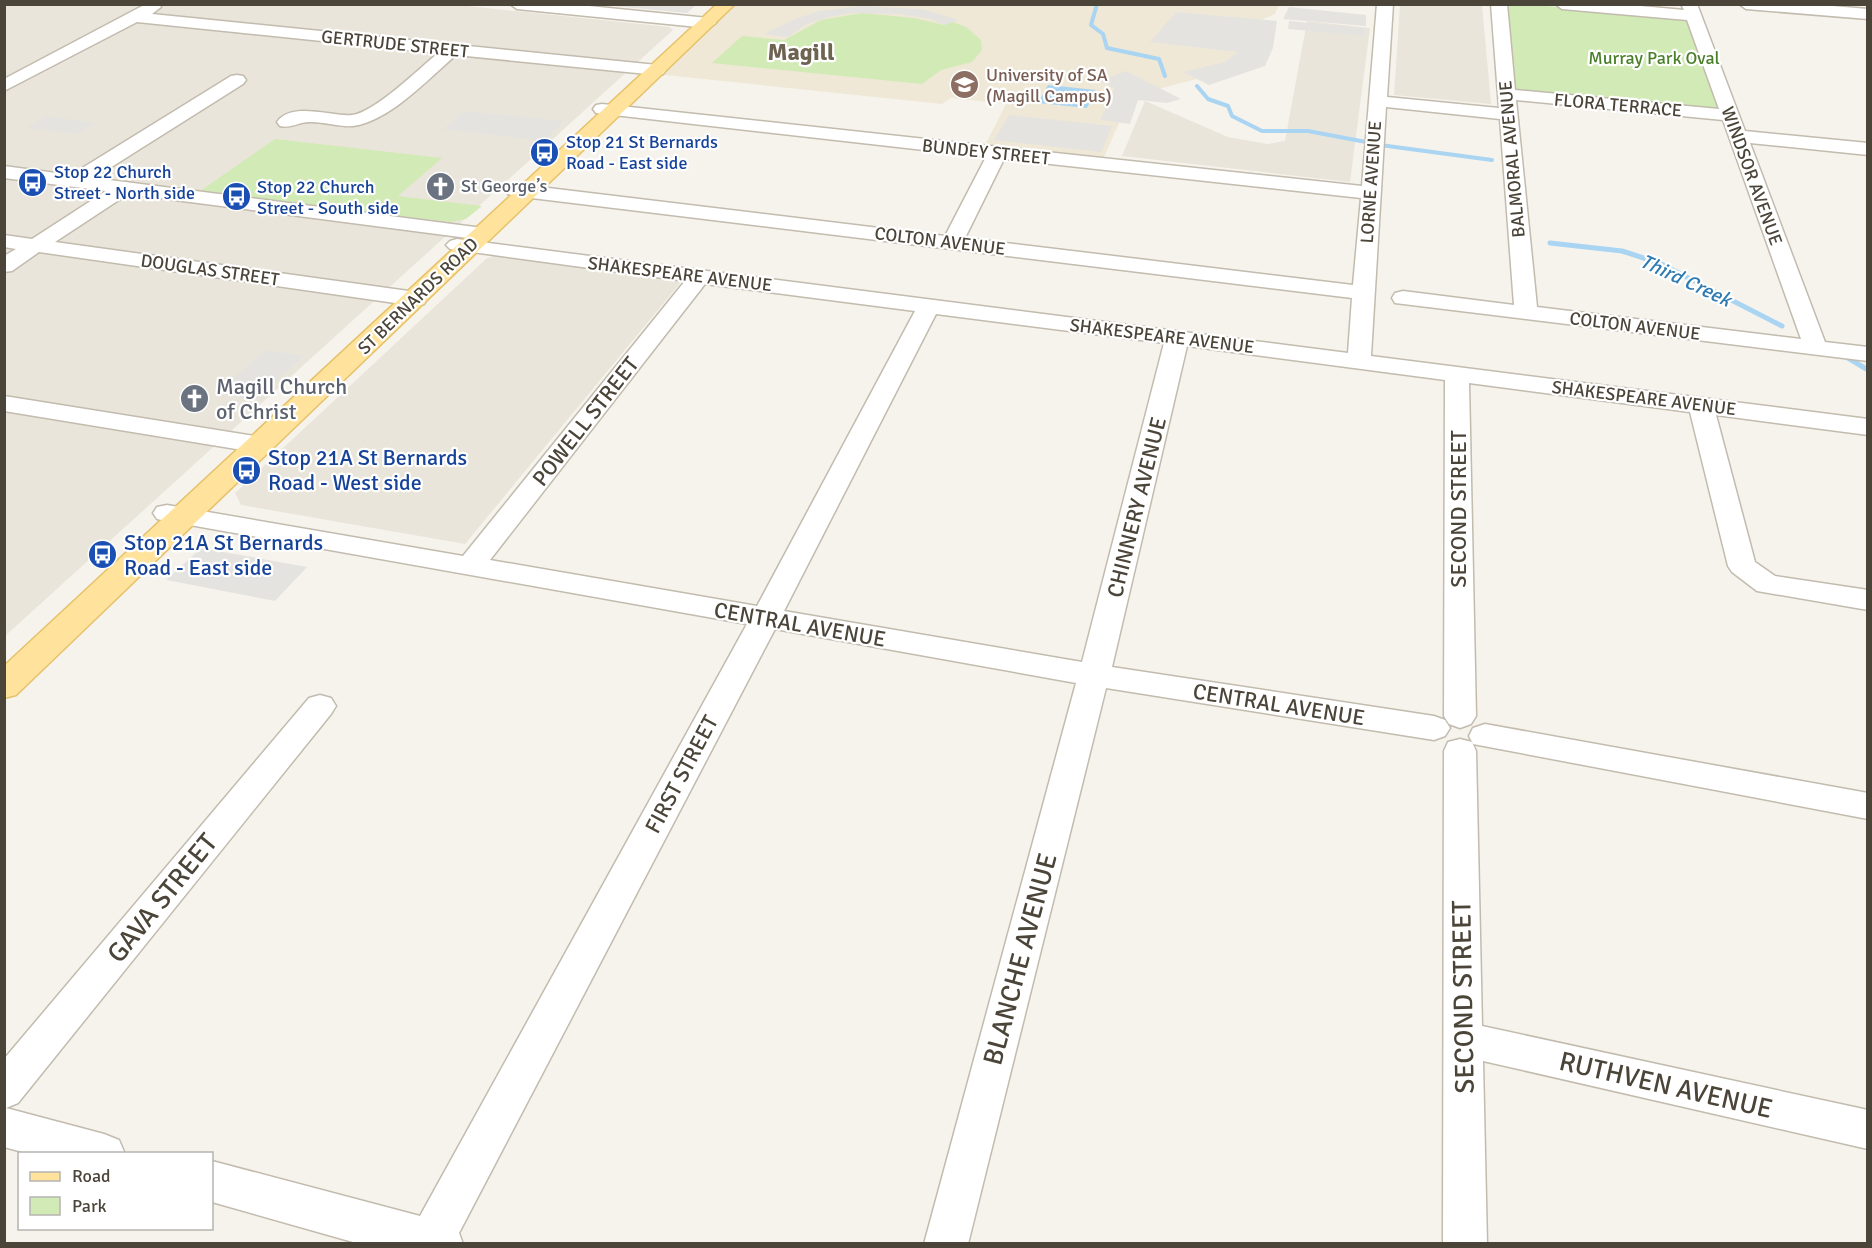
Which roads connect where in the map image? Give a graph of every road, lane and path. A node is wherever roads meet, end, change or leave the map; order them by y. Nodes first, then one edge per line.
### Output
1 (159, 4) edge
2 (517, 4) edge
3 (716, 4) edge
4 (728, 4) edge
5 (1385, 4) edge
6 (1499, 4) edge
7 (1562, 4) edge
8 (1746, 4) edge
9 (1691, 10) edge
10 (1868, 14) edge
11 (134, 17) junction
12 (703, 22) junction
13 (452, 49) junction
14 (651, 69) junction
15 (237, 80) dead end
16 (4, 86) edge
17 (1506, 94) junction
18 (1377, 101) junction
19 (609, 110) junction
20 (1507, 114) junction
21 (286, 122) dead end
22 (1733, 126) junction
23 (1868, 149) edge
24 (997, 153) junction
25 (4, 172) edge
26 (75, 181) junction
27 (124, 188) junction
28 (523, 191) junction
29 (1370, 193) junction
30 (470, 240) junction
31 (4, 241) edge
32 (952, 243) junction
33 (36, 246) junction
34 (4, 266) edge
35 (700, 276) junction
36 (1364, 293) junction
37 (409, 297) junction
38 (1403, 298) dead end
39 (929, 306) junction
40 (1526, 313) junction
41 (1177, 338) junction
42 (1816, 348) junction
43 (1868, 354) edge
44 (1359, 361) junction
45 (1457, 373) junction
46 (4, 403) edge
47 (1701, 405) junction
48 (1868, 427) edge
49 (252, 443) junction
50 (176, 514) junction
51 (470, 566) junction
52 (1868, 600) edge
53 (766, 618) junction
54 (4, 663) edge
55 (1094, 675) junction
56 (4, 686) edge
57 (320, 706) dead end
58 (1460, 733) junction
59 (1868, 806) edge
60 (1464, 1039) junction
61 (4, 1090) edge
62 (4, 1127) edge
63 (1868, 1130) edge
64 (97, 1152) edge
65 (213, 1182) edge
66 (433, 1242) edge
67 (946, 1244) edge
68 (1465, 1244) edge

1 - 11 street
2 - 12 street
3 - 12 main road, ST BERNARDS ROAD
4 - 12 main road, ST BERNARDS ROAD
5 - 18 street, LORNE AVENUE
6 - 17 street, BALMORAL AVENUE
7 - 9 street
8 - 10 street
9 - 22 street, WINDSOR AVENUE
11 - 13 street, GERTRUDE STREET
11 - 16 street
12 - 14 main road, ST BERNARDS ROAD
13 - 14 street, GERTRUDE STREET
13 - 21 street
14 - 19 main road, ST BERNARDS ROAD
15 - 26 street
17 - 20 street, BALMORAL AVENUE
17 - 22 street, FLORA TERRACE
18 - 20 street
18 - 29 street, LORNE AVENUE
19 - 24 street, BUNDEY STREET
19 - 28 main road, ST BERNARDS ROAD
20 - 40 street, BALMORAL AVENUE
22 - 23 street, FLORA TERRACE
22 - 42 street, WINDSOR AVENUE
24 - 29 street, BUNDEY STREET
24 - 32 street
25 - 26 street, SHAKESPEARE AVENUE
26 - 27 street, SHAKESPEARE AVENUE
27 - 30 street, SHAKESPEARE AVENUE
27 - 33 street
28 - 30 main road, ST BERNARDS ROAD
28 - 32 street, COLTON AVENUE
29 - 36 street, LORNE AVENUE
30 - 35 street, SHAKESPEARE AVENUE
30 - 37 main road, ST BERNARDS ROAD
31 - 33 street, DOUGLAS STREET
32 - 36 street, COLTON AVENUE
33 - 34 street
33 - 37 street, DOUGLAS STREET
35 - 39 street, SHAKESPEARE AVENUE
35 - 51 street, POWELL STREET
36 - 44 street, LORNE AVENUE
37 - 49 main road, ST BERNARDS ROAD
38 - 40 street, COLTON AVENUE
39 - 41 street, SHAKESPEARE AVENUE
39 - 53 street, FIRST STREET
40 - 42 street, COLTON AVENUE
41 - 44 street, SHAKESPEARE AVENUE
41 - 55 street, CHINNERY AVENUE
42 - 43 street, COLTON AVENUE
44 - 45 street, SHAKESPEARE AVENUE
45 - 47 street, SHAKESPEARE AVENUE
45 - 58 street, SECOND STREET
46 - 49 street
47 - 48 street, SHAKESPEARE AVENUE
47 - 52 street
49 - 50 main road, ST BERNARDS ROAD
50 - 51 street, CENTRAL AVENUE
50 - 54 main road, ST BERNARDS ROAD
50 - 56 main road, ST BERNARDS ROAD
51 - 53 street, CENTRAL AVENUE
53 - 55 street, CENTRAL AVENUE
53 - 66 street, FIRST STREET
55 - 58 street, CENTRAL AVENUE
55 - 67 street, BLANCHE AVENUE
57 - 61 street, GAVA STREET
58 - 59 street, CENTRAL AVENUE
58 - 60 street, SECOND STREET
60 - 63 street, RUTHVEN AVENUE
60 - 68 street, SECOND STREET
62 - 64 street
65 - 66 street

